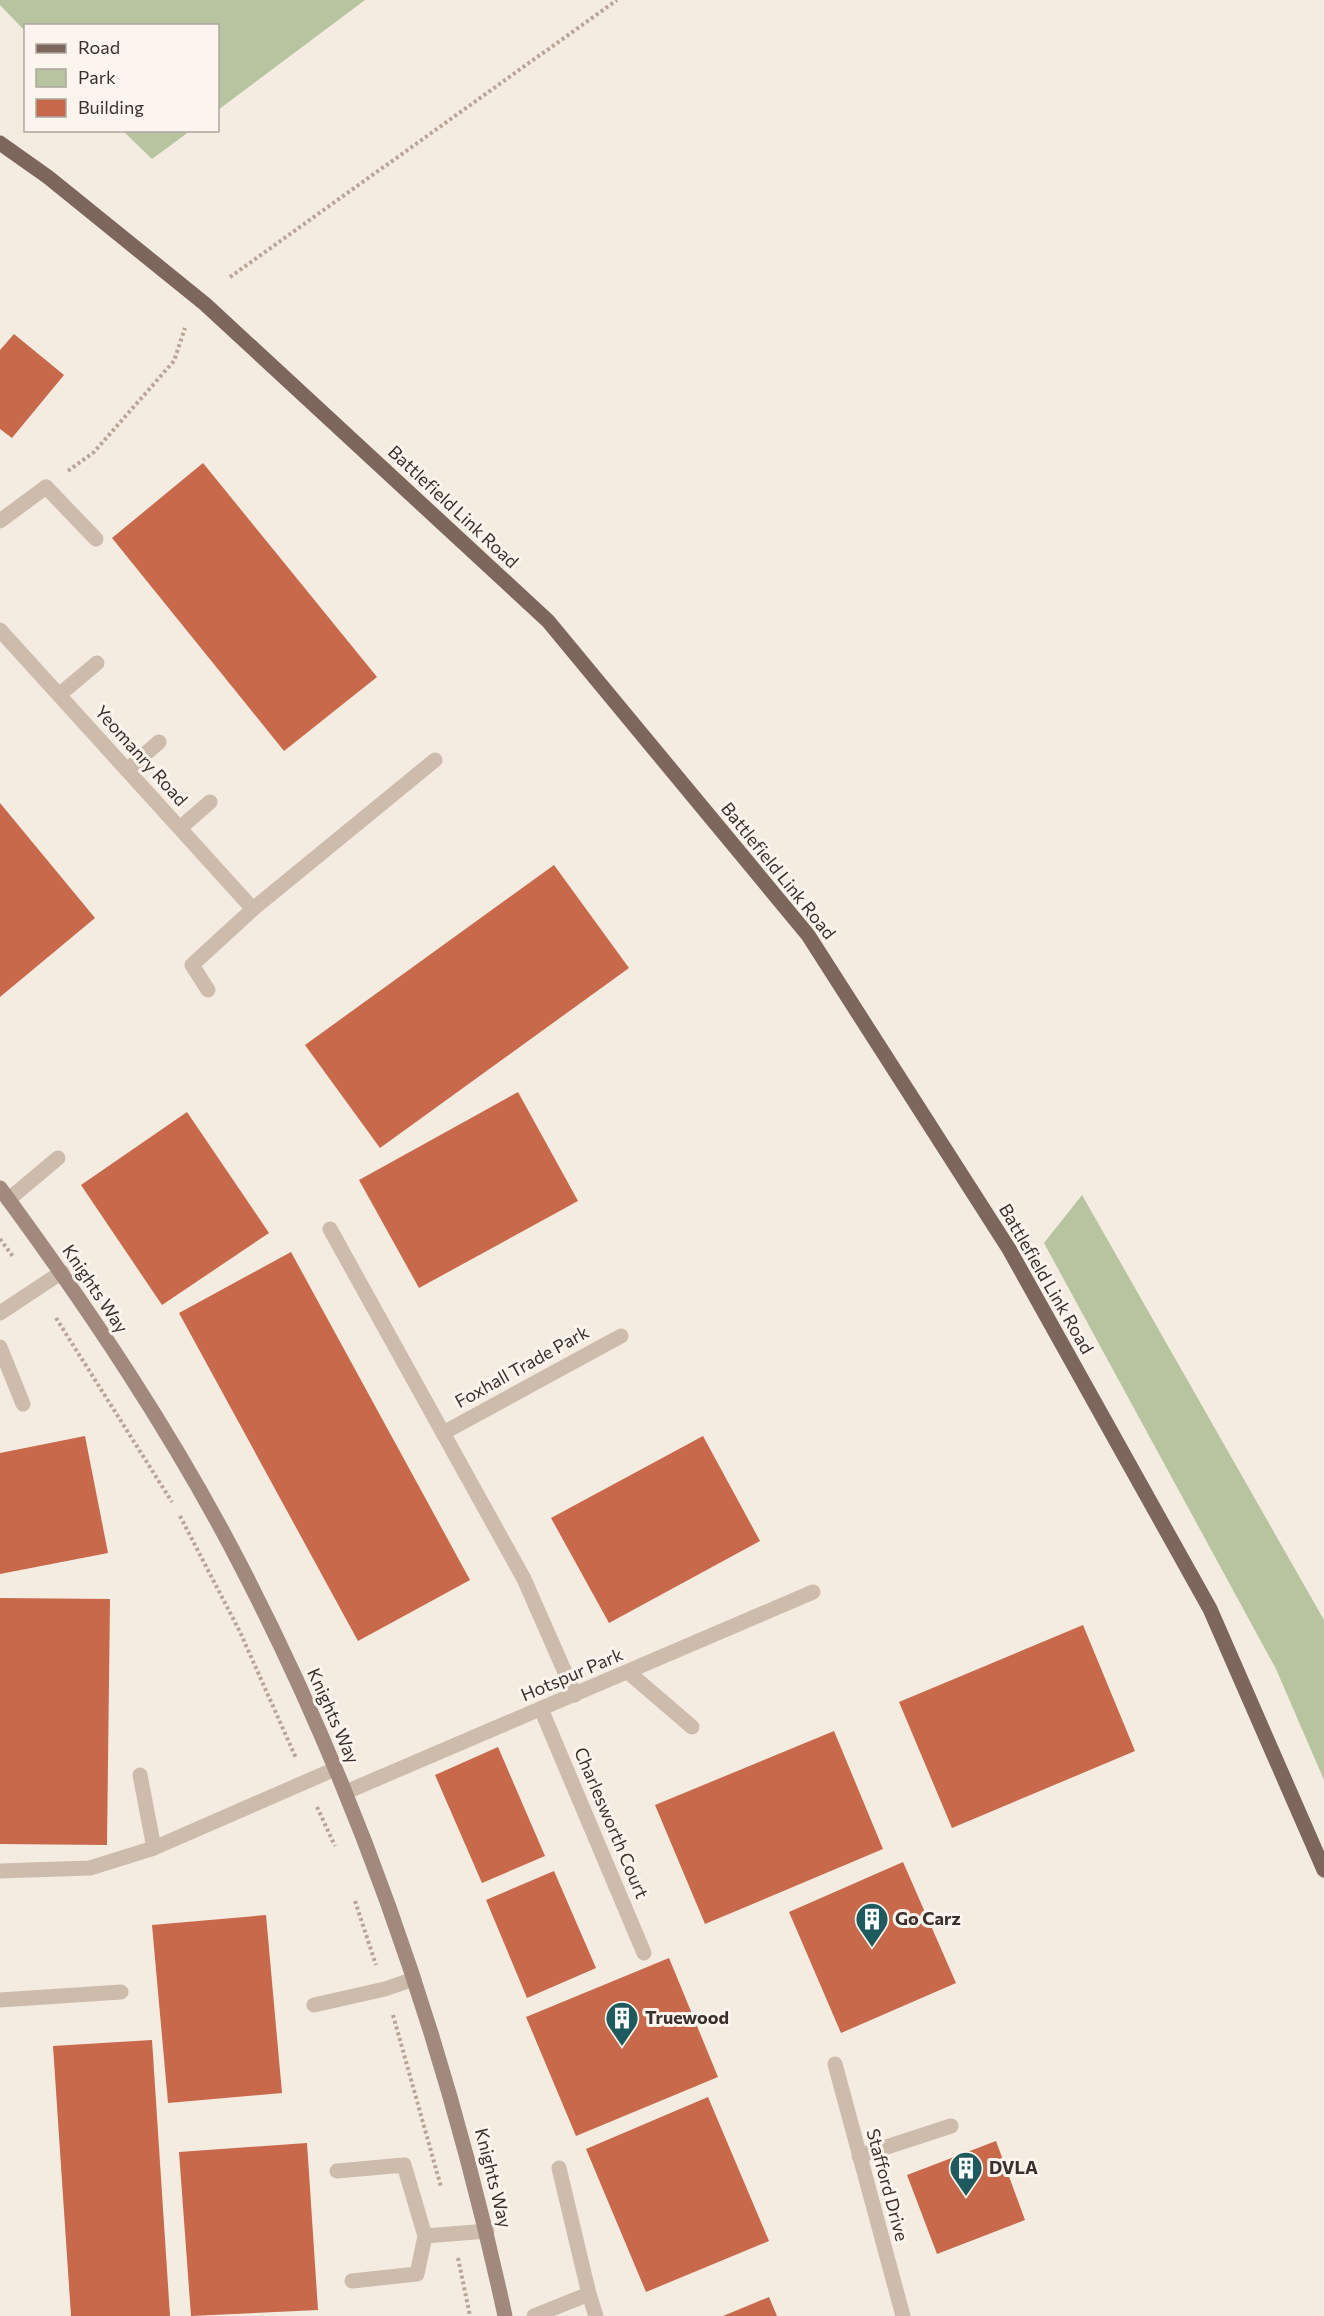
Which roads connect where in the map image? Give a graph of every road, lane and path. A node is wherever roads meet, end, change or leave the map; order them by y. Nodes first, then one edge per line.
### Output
1 (617, 0) edge
2 (0, 142) edge
3 (230, 277) dead end
4 (185, 328) dead end
5 (46, 487) junction
6 (0, 522) edge
7 (96, 539) dead end
8 (0, 630) edge
9 (97, 663) dead end
10 (59, 695) junction
11 (159, 742) dead end
12 (435, 760) dead end
13 (128, 770) junction
14 (210, 802) dead end
15 (180, 828) junction
16 (253, 909) junction
17 (208, 990) dead end
18 (58, 1158) dead end
19 (4, 1194) edge
20 (330, 1229) dead end
21 (0, 1239) edge
22 (18, 1263) dead end
23 (62, 1272) junction
24 (0, 1313) edge
25 (54, 1315) dead end
26 (621, 1336) dead end
27 (0, 1347) edge
28 (23, 1404) dead end
29 (443, 1433) junction
30 (813, 1592) dead end
31 (628, 1672) junction
32 (575, 1695) junction
33 (542, 1709) junction
34 (692, 1727) dead end
35 (293, 1752) dead end
36 (335, 1769) junction
37 (140, 1775) dead end
38 (346, 1792) junction
39 (318, 1809) dead end
40 (154, 1848) junction
41 (337, 1851) dead end
42 (1324, 1870) edge
43 (0, 1871) edge
44 (352, 1893) dead end
45 (644, 1953) dead end
46 (377, 1967) dead end
47 (414, 1979) junction
48 (121, 1992) dead end
49 (0, 2000) edge
50 (314, 2005) dead end
51 (394, 2017) dead end
52 (835, 2064) dead end
53 (951, 2126) dead end
54 (859, 2156) junction
55 (559, 2168) dead end
56 (337, 2170) dead end
57 (444, 2198) dead end
58 (487, 2231) junction
59 (424, 2236) junction
60 (459, 2263) dead end
61 (352, 2281) dead end
62 (589, 2294) junction
63 (470, 2316) edge
64 (505, 2316) edge
65 (534, 2316) edge
66 (596, 2316) edge
67 (903, 2316) edge

1 - 3 path
2 - 42 main road, Battlefield Link Road
4 - 5 path
5 - 6 street
5 - 7 street
8 - 10 street, Yeomanry Road
9 - 10 street
10 - 13 street, Yeomanry Road
11 - 13 street
12 - 16 street
13 - 15 street, Yeomanry Road
14 - 15 street
15 - 16 street, Yeomanry Road
16 - 17 street
18 - 19 street
19 - 23 street, Knights Way
20 - 29 street
21 - 22 path
23 - 24 street
23 - 36 street, Knights Way
25 - 35 path
26 - 29 street, Foxhall Trade Park
27 - 28 street
29 - 32 street
30 - 31 street, Hotspur Park
31 - 32 street, Hotspur Park
31 - 34 street
32 - 33 street, Hotspur Park
33 - 38 street, Hotspur Park
33 - 45 street, Charlesworth Court
36 - 38 street, Knights Way
36 - 40 street
37 - 40 street
38 - 47 street, Knights Way
39 - 41 path
40 - 43 street
44 - 46 path
47 - 50 street
47 - 58 street, Knights Way
48 - 49 street
51 - 57 path
52 - 54 street, Stafford Drive
53 - 54 street
54 - 67 street, Stafford Drive
55 - 62 street
56 - 59 street
58 - 59 street
58 - 64 street, Knights Way
59 - 61 street
60 - 63 path
62 - 65 street
62 - 66 street

